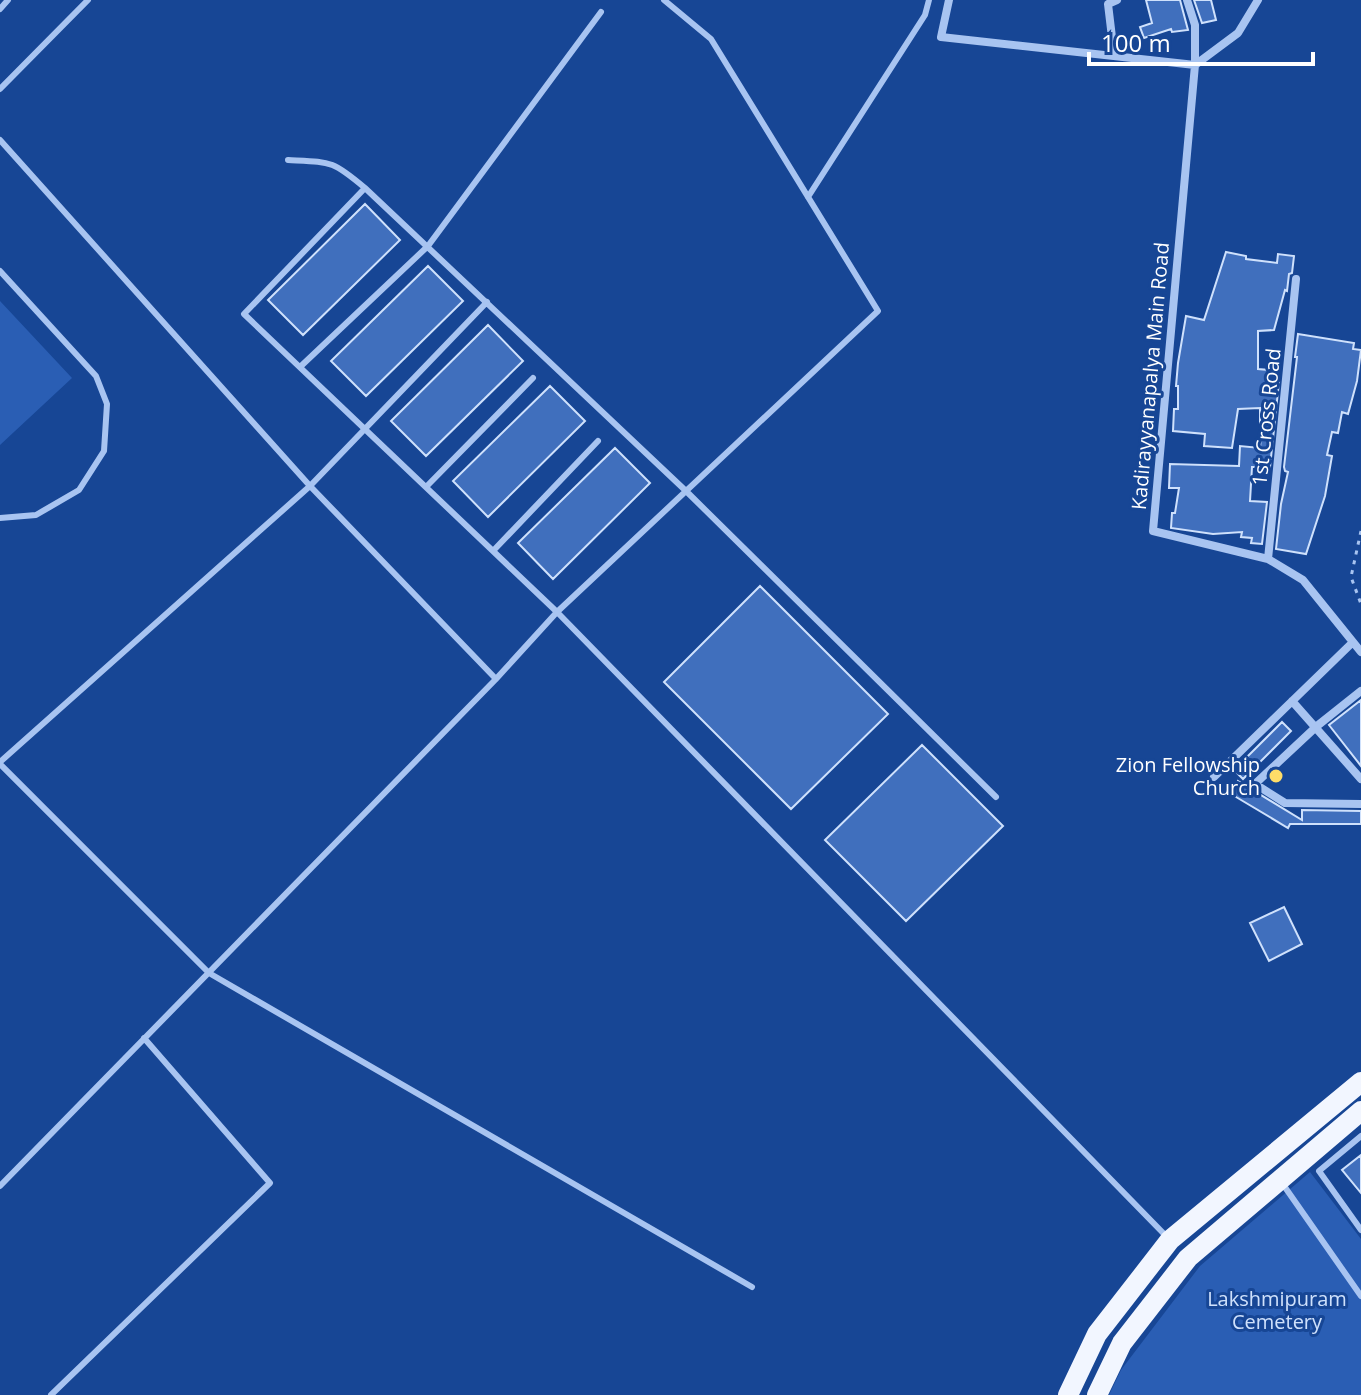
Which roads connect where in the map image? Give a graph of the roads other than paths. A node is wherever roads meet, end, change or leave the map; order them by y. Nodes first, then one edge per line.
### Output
1 (8, 0) edge
2 (88, 0) edge
3 (664, 0) edge
4 (929, 0) edge
5 (949, 0) edge
6 (1117, 0) edge
7 (1187, 0) edge
8 (1258, 0) edge
9 (0, 9) edge
10 (601, 12) dead end
11 (1114, 54) junction
12 (1195, 65) junction
13 (0, 89) edge
14 (0, 140) edge
15 (288, 160) dead end
16 (365, 188) junction
17 (808, 197) junction
18 (428, 246) junction
19 (0, 271) edge
20 (1296, 279) dead end
21 (487, 302) junction
22 (300, 367) junction
23 (533, 378) dead end
24 (365, 429) junction
25 (598, 441) dead end
26 (310, 486) junction
27 (426, 487) junction
28 (686, 491) junction
29 (0, 518) edge
30 (493, 551) junction
31 (1268, 559) junction
32 (557, 612) junction
33 (1353, 642) junction
34 (1361, 652) edge
35 (496, 679) junction
36 (1361, 691) edge
37 (1292, 701) junction
38 (1317, 726) junction
39 (0, 763) edge
40 (1214, 777) dead end
41 (1361, 779) edge
42 (996, 797) dead end
43 (1361, 804) edge
44 (209, 973) junction
45 (144, 1038) junction
46 (1361, 1082) edge
47 (1361, 1111) edge
48 (1361, 1136) edge
49 (1280, 1180) junction
50 (0, 1186) edge
51 (1361, 1230) edge
52 (1170, 1240) junction
53 (752, 1287) dead end
54 (1361, 1296) edge
55 (51, 1395) edge
56 (1068, 1395) edge
57 (1097, 1395) edge

1 - 9 lane
2 - 13 lane
3 - 17 lane
4 - 17 lane
5 - 11 street
6 - 11 street
7 - 12 street
8 - 12 street
10 - 18 lane
11 - 12 street
12 - 31 street, Kadirayyanapalya Main Road
14 - 26 lane
15 - 16 lane
16 - 18 lane
16 - 22 lane
17 - 28 lane
18 - 21 lane
18 - 22 lane
19 - 29 lane
20 - 31 street, 1st Cross Road
21 - 24 lane
21 - 28 lane
22 - 24 lane
23 - 27 lane
24 - 26 lane
24 - 27 lane
25 - 30 lane
26 - 35 lane
26 - 39 lane
27 - 30 lane
28 - 32 lane
28 - 42 lane
30 - 32 lane
31 - 33 street, Kadirayyanapalya Main Road
32 - 35 lane
32 - 52 lane
33 - 34 street, Kadirayyanapalya Main Road
33 - 37 street
35 - 44 lane
36 - 38 street
37 - 38 street
37 - 40 street
38 - 41 street
38 - 43 street
39 - 44 lane
44 - 45 lane
44 - 53 lane
45 - 50 lane
45 - 55 lane
46 - 52 main road
47 - 49 main road
48 - 51 lane
49 - 54 lane
49 - 57 main road
52 - 56 main road

